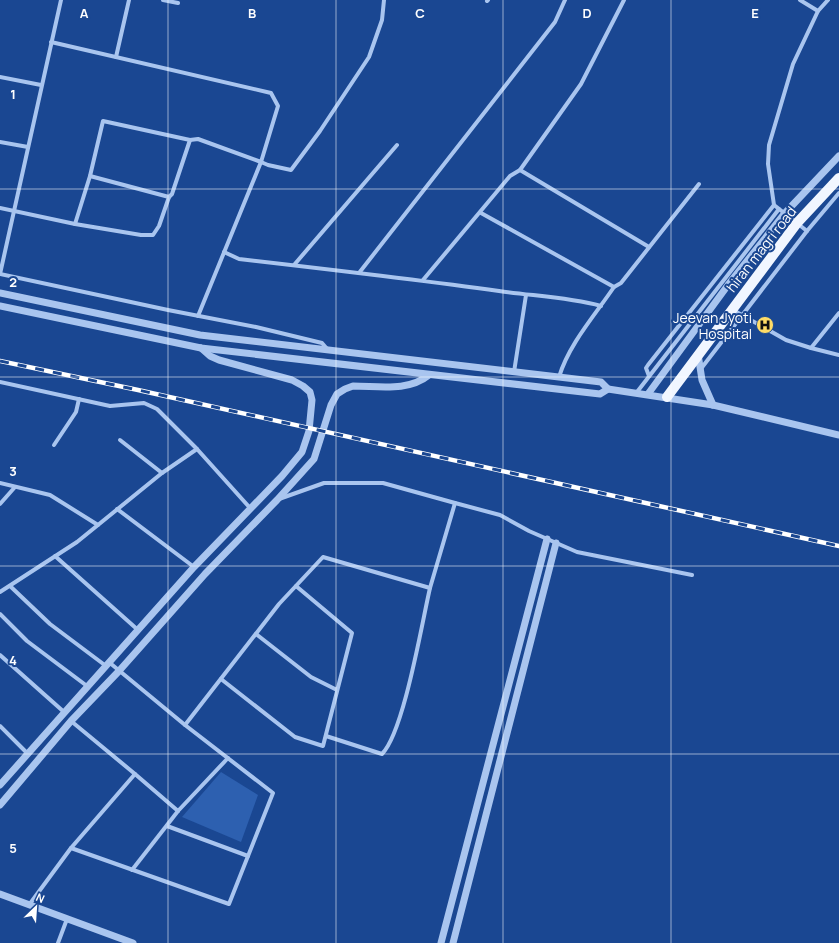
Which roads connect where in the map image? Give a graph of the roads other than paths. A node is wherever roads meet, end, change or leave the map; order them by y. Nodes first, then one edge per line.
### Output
1 (60, 0) edge
2 (129, 0) edge
3 (163, 0) edge
4 (384, 0) edge
5 (565, 0) edge
6 (624, 0) edge
7 (800, 0) edge
8 (828, 0) edge
9 (178, 3) dead end
10 (818, 11) junction
11 (51, 42) junction
12 (116, 57) junction
13 (0, 77) edge
14 (41, 85) junction
15 (190, 140) junction
16 (0, 142) edge
17 (397, 145) dead end
18 (28, 147) junction
19 (839, 156) edge
20 (261, 162) junction
21 (520, 170) junction
22 (90, 176) junction
23 (839, 178) edge
24 (699, 184) dead end
25 (839, 193) edge
26 (169, 197) junction
27 (774, 205) junction
28 (0, 208) edge
29 (14, 211) junction
30 (782, 211) junction
31 (480, 213) junction
32 (797, 223) junction
33 (75, 224) junction
34 (807, 231) junction
35 (649, 247) junction
36 (224, 252) junction
37 (294, 265) junction
38 (359, 273) junction
39 (0, 274) edge
40 (422, 280) junction
41 (614, 287) junction
42 (0, 293) edge
43 (526, 295) junction
44 (0, 306) edge
45 (601, 306) junction
46 (731, 309) junction
47 (839, 314) edge
48 (198, 316) junction
49 (742, 316) junction
50 (201, 348) junction
51 (811, 348) junction
52 (330, 351) junction
53 (698, 354) junction
54 (839, 356) edge
55 (700, 370) junction
56 (514, 372) junction
57 (429, 375) junction
58 (649, 376) junction
59 (559, 378) junction
60 (0, 382) edge
61 (608, 389) junction
62 (637, 392) junction
63 (648, 394) junction
64 (667, 397) junction
65 (79, 400) junction
66 (713, 405) junction
67 (839, 435) edge
68 (120, 440) dead end
69 (54, 445) dead end
70 (197, 449) junction
71 (162, 473) junction
72 (0, 483) edge
73 (15, 487) junction
74 (277, 500) junction
75 (0, 504) edge
76 (455, 504) junction
77 (117, 509) junction
78 (251, 509) junction
79 (98, 525) junction
80 (547, 539) junction
81 (556, 543) junction
82 (56, 556) junction
83 (194, 567) junction
84 (692, 575) dead end
85 (10, 586) junction
86 (296, 586) junction
87 (430, 588) junction
88 (0, 592) edge
89 (0, 614) edge
90 (138, 630) junction
91 (256, 634) junction
92 (0, 655) edge
93 (108, 665) junction
94 (120, 671) junction
95 (220, 679) junction
96 (86, 686) junction
97 (337, 690) junction
98 (64, 712) junction
99 (72, 721) junction
100 (185, 725) junction
101 (0, 726) edge
102 (326, 736) junction
103 (27, 753) junction
104 (228, 758) junction
105 (135, 774) junction
106 (0, 785) edge
107 (0, 805) edge
108 (178, 811) junction
109 (167, 826) junction
110 (71, 848) junction
111 (248, 856) junction
112 (132, 870) junction
113 (0, 894) edge
114 (29, 905) junction
115 (67, 919) junction
116 (123, 941) edge
117 (58, 943) edge
118 (132, 943) edge
119 (441, 943) edge
120 (453, 943) edge

1 - 11 street
2 - 12 street
3 - 9 street
4 - 20 street
5 - 38 street
6 - 21 street
7 - 10 street
8 - 10 street
10 - 27 street
11 - 12 street
11 - 14 street
12 - 20 street
13 - 14 street
14 - 18 street
15 - 20 street
15 - 22 street
15 - 26 street
16 - 18 street
17 - 37 street
18 - 29 street
19 - 30 street
20 - 36 street
21 - 31 street
21 - 35 street
22 - 26 street
22 - 33 street
23 - 32 main road, hiran magri road
24 - 35 street
25 - 34 street
26 - 33 street
27 - 30 street
27 - 58 street
28 - 29 street
29 - 33 street
29 - 39 street
30 - 32 street
30 - 58 street
30 - 63 street
31 - 40 street
31 - 41 street
32 - 34 street
32 - 46 main road, hiran magri road
34 - 49 street
35 - 41 street
36 - 37 street
36 - 48 street
37 - 38 street
38 - 40 street
39 - 48 street
40 - 43 street
41 - 45 street
42 - 52 street
43 - 45 street
43 - 56 street
44 - 50 street
45 - 59 street
46 - 49 street
46 - 53 main road, hiran magri road
47 - 51 street
48 - 52 street
49 - 51 street
49 - 55 street
50 - 57 street
50 - 78 street
51 - 54 street
52 - 56 street
53 - 55 street
53 - 64 main road, hiran magri road
55 - 66 street
56 - 59 street
57 - 61 street
57 - 74 street
58 - 62 street
59 - 61 street
60 - 65 street
61 - 62 street
62 - 63 street
63 - 64 street
64 - 66 street
65 - 69 street
65 - 70 street
66 - 67 street
68 - 71 street
70 - 71 street
70 - 78 street
71 - 77 street
72 - 73 street
73 - 75 street
73 - 79 street
74 - 76 street
74 - 94 street
76 - 80 street
76 - 87 street
77 - 79 street
77 - 83 street
78 - 83 street
79 - 82 street
80 - 81 street
80 - 119 street
81 - 84 street
81 - 120 street
82 - 85 street
82 - 90 street
83 - 90 street
85 - 88 street
85 - 93 street
86 - 87 street
86 - 91 street
86 - 97 street
87 - 102 street
89 - 96 street
90 - 93 street
91 - 95 street
91 - 97 street
92 - 98 street
93 - 94 street
93 - 96 street
94 - 99 street
94 - 100 street
95 - 100 street
95 - 102 street
96 - 98 street
97 - 102 street
98 - 103 street
99 - 105 street
99 - 107 street
100 - 104 street
101 - 103 street
103 - 106 street
104 - 108 street
104 - 111 street
105 - 108 street
105 - 110 street
108 - 109 street
109 - 111 street
109 - 112 street
110 - 112 street
110 - 114 street
111 - 112 street
113 - 114 street
114 - 115 street
115 - 116 street
115 - 117 street
116 - 118 street

